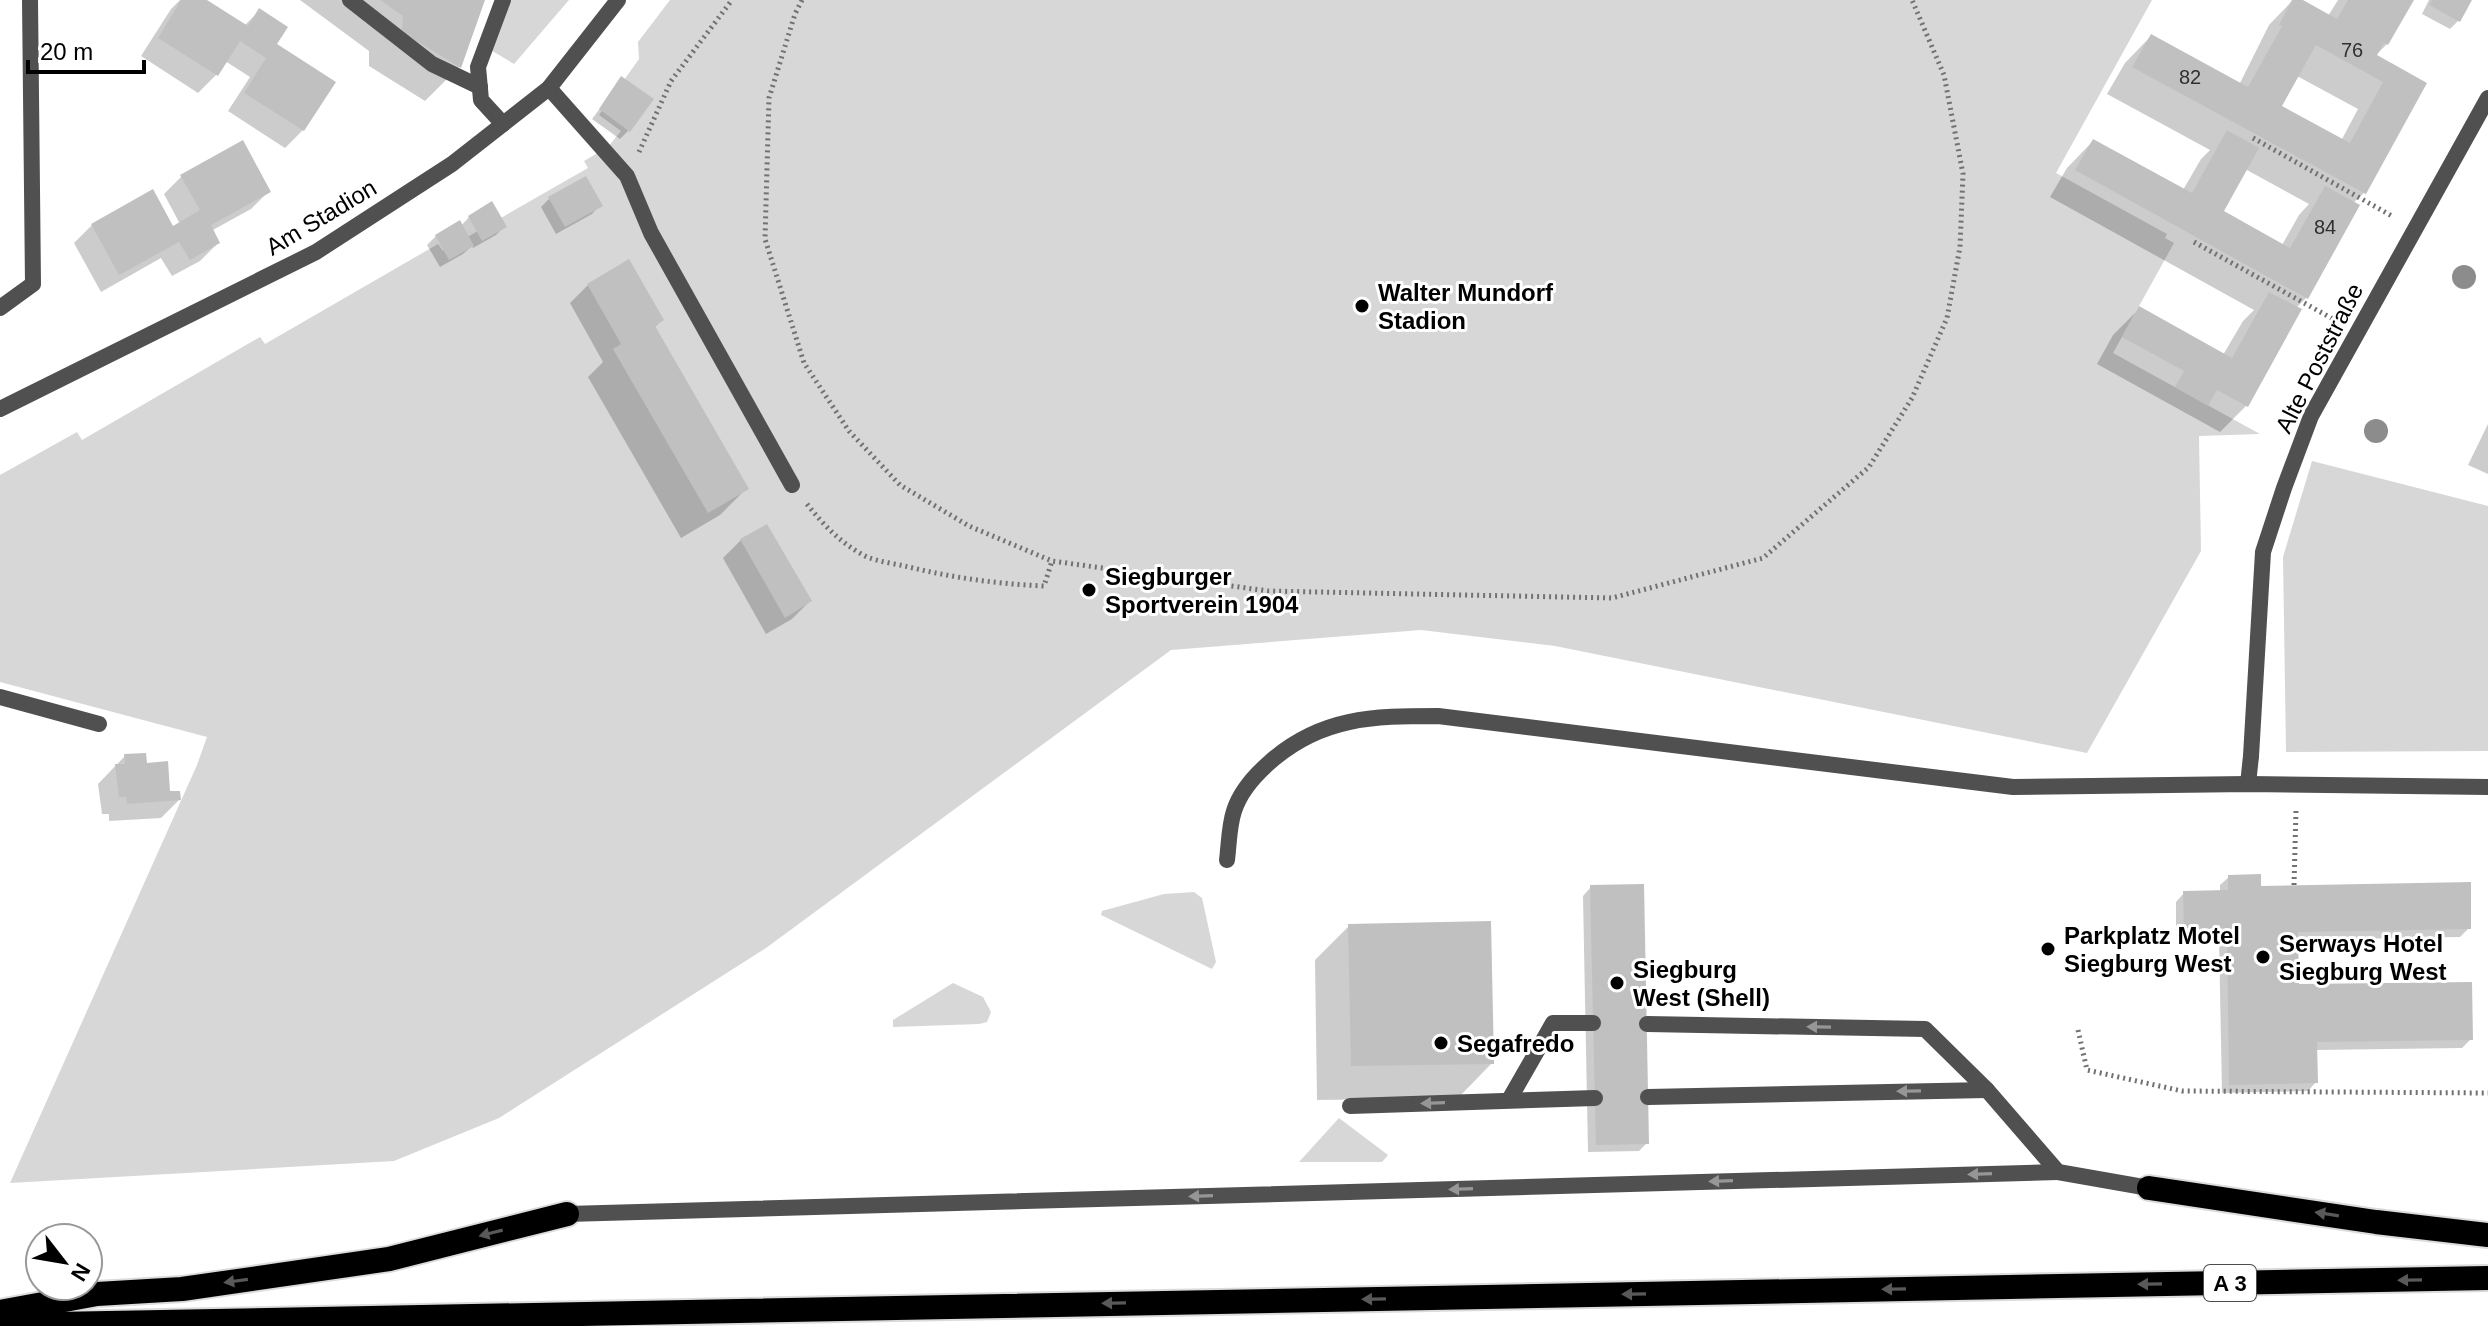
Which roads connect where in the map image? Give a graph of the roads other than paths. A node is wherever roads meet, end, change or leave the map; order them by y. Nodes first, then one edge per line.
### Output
1 (30, 0) edge
2 (350, 0) edge
3 (503, 0) edge
4 (618, 0) edge
5 (480, 87) junction
6 (549, 88) junction
7 (2488, 98) edge
8 (503, 124) junction
9 (0, 308) edge
10 (0, 409) edge
11 (792, 485) road end
12 (0, 697) edge
13 (99, 724) dead end
14 (2248, 784) junction
15 (2488, 787) edge
16 (1227, 860) dead end
17 (1593, 1023) dead end
18 (1647, 1024) dead end
19 (1987, 1090) junction
20 (1648, 1097) dead end
21 (1595, 1098) dead end
22 (1509, 1100) junction
23 (1350, 1106) dead end
24 (2058, 1172) junction
25 (2149, 1188) joint
26 (567, 1214) joint
27 (2488, 1235) edge
28 (2488, 1278) edge
29 (0, 1312) edge
30 (0, 1325) edge

1 - 9 street
2 - 5 street
3 - 5 street
4 - 6 street, Am Stadion
5 - 8 street
6 - 8 street, Am Stadion
6 - 11 street
7 - 14 street, Alte Poststraße
8 - 10 street, Am Stadion
12 - 13 street
14 - 15 street
14 - 16 street
17 - 22 street
19 -> 18 street
19 -> 20 street
19 - 24 street
21 - 22 street
22 -> 23 street
24 - 25 street
24 -> 26 street
27 -> 25 highway
26 -> 29 highway
28 -> 30 highway, A 3

